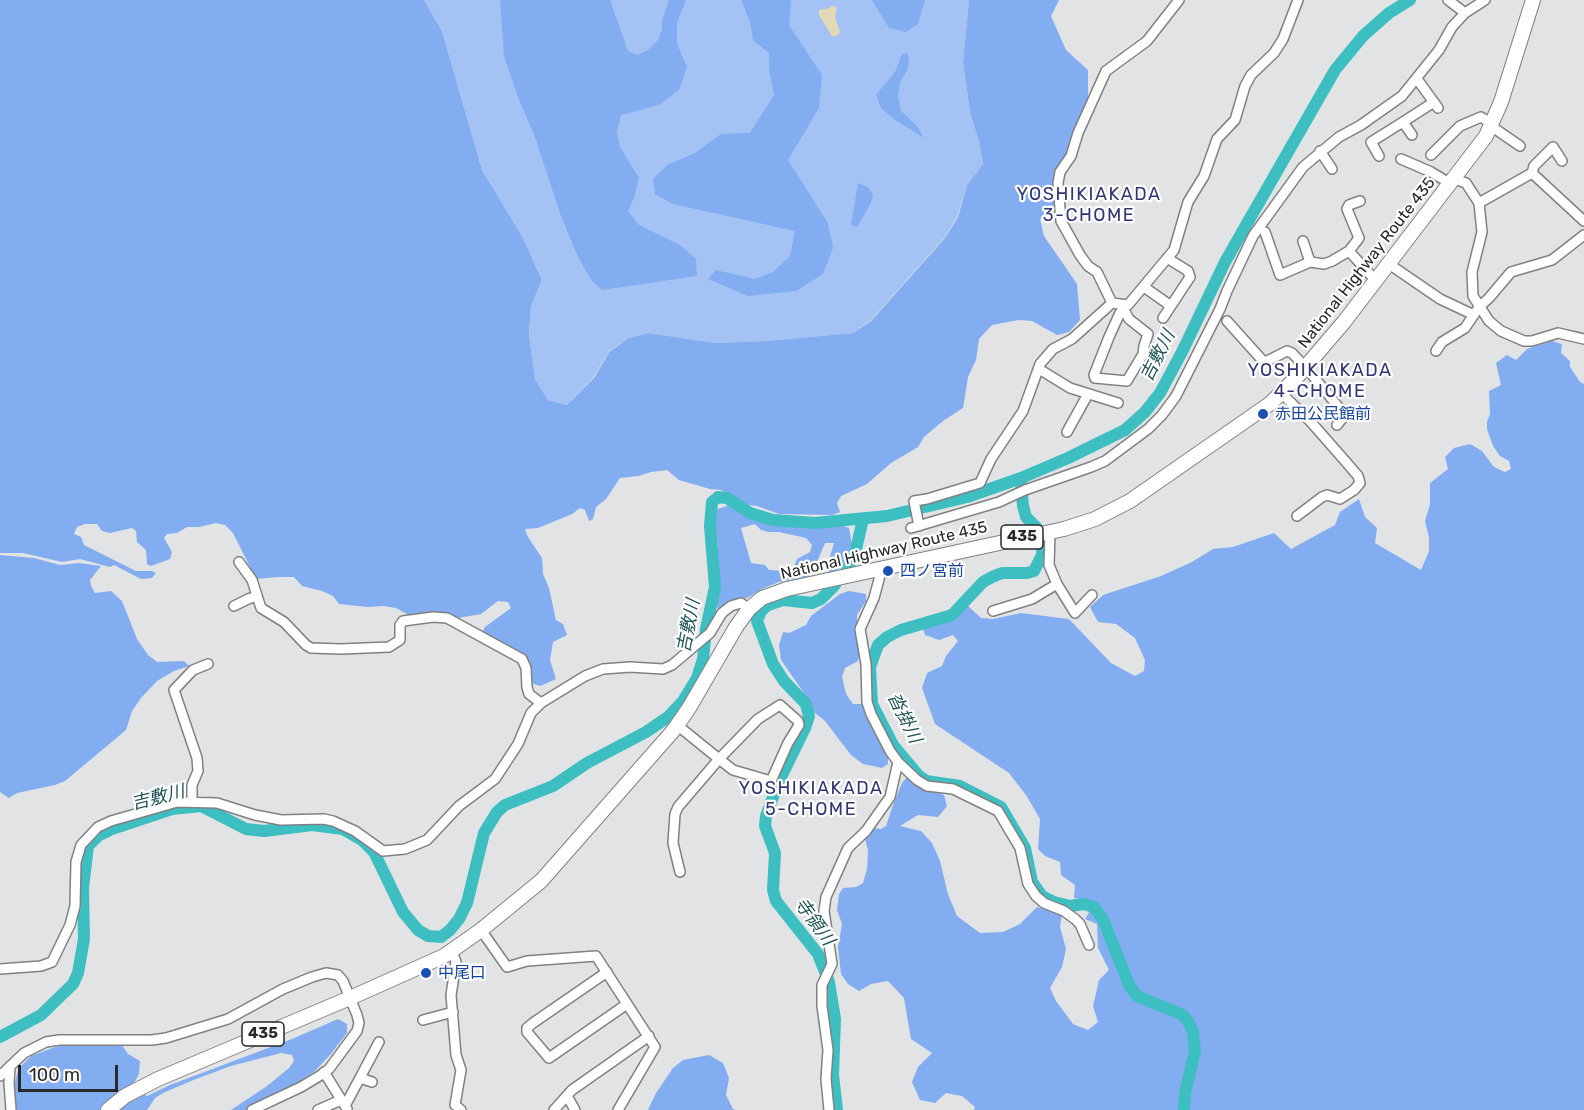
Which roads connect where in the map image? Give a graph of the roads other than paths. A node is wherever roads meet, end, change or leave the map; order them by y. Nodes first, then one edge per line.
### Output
1 (1179, 0) edge
2 (1298, 0) edge
3 (1448, 0) edge
4 (1485, 0) edge
5 (1533, 0) edge
6 (1465, 14) junction
7 (1417, 79) junction
8 (1403, 122) junction
9 (1360, 125) junction
10 (1491, 125) junction
11 (1412, 135) dead end
12 (1371, 142) junction
13 (1521, 146) dead end
14 (1435, 148) dead end
15 (1320, 151) junction
16 (1379, 156) dead end
17 (1401, 159) dead end
18 (1562, 161) dead end
19 (1332, 169) dead end
20 (1532, 173) junction
21 (1453, 181) junction
22 (1360, 201) dead end
23 (1479, 203) junction
24 (1584, 221) edge
25 (1584, 235) edge
26 (1269, 237) dead end
27 (1304, 241) dead end
28 (1349, 251) junction
29 (1167, 258) junction
30 (1310, 262) junction
31 (1389, 264) junction
32 (1376, 281) junction
33 (1144, 287) junction
34 (1112, 303) junction
35 (1124, 306) junction
36 (1171, 306) junction
37 (1476, 311) junction
38 (1163, 318) dead end
39 (1227, 321) dead end
40 (1584, 339) edge
41 (1436, 351) dead end
42 (1306, 368) junction
43 (1039, 369) junction
44 (1088, 394) junction
45 (1282, 394) junction
46 (1118, 403) dead end
47 (1336, 424) dead end
48 (1067, 432) dead end
49 (1297, 516) dead end
50 (1050, 532) junction
51 (239, 562) dead end
52 (882, 568) junction
53 (1057, 584) junction
54 (1092, 595) dead end
55 (257, 596) junction
56 (234, 606) dead end
57 (749, 609) junction
58 (993, 611) dead end
59 (208, 664) dead end
60 (540, 703) junction
61 (677, 725) junction
62 (718, 759) junction
63 (898, 762) junction
64 (192, 801) junction
65 (680, 872) dead end
66 (481, 930) junction
67 (1089, 945) dead end
68 (452, 951) junction
69 (0, 969) edge
70 (607, 972) junction
71 (350, 998) junction
72 (627, 1004) junction
73 (453, 1012) junction
74 (423, 1020) dead end
75 (649, 1036) junction
76 (379, 1042) dead end
77 (10, 1066) junction
78 (324, 1072) junction
79 (0, 1076) edge
80 (360, 1078) junction
81 (372, 1083) dead end
82 (567, 1096) junction
83 (344, 1105) edge
84 (456, 1108) edge
85 (11, 1110) edge
86 (108, 1110) edge
87 (252, 1110) edge
88 (318, 1110) edge
89 (554, 1110) edge
90 (575, 1110) edge
91 (618, 1110) edge
92 (829, 1110) edge

1 - 34 street
2 - 29 street
3 - 6 street
4 - 6 street
5 - 10 highway, National Highway Route 435 / 435
6 - 7 street
7 - 8 street
7 - 9 street
8 - 11 street
8 - 12 street
9 - 12 street
9 - 15 street
10 - 13 street
10 - 14 street
10 - 21 highway, National Highway Route 435 / 435
12 - 16 street
15 - 19 street
15 - 43 street
17 - 21 street
18 - 20 street
20 - 23 street
20 - 24 street
21 - 23 street
21 - 31 highway, National Highway Route 435 / 435
22 - 28 street
23 - 37 street
25 - 37 street
26 - 30 street
27 - 30 street
28 - 30 street
28 - 32 street
29 - 33 street
29 - 36 street
31 - 32 highway, National Highway Route 435 / 435
31 - 37 street
32 - 42 highway, National Highway Route 435 / 435
33 - 35 street
33 - 36 street
34 - 35 street
34 - 43 street
35 - 35 street
36 - 38 street
37 - 40 street
37 - 41 street
39 - 42 street
42 - 45 highway, National Highway Route 435 / 435
42 - 47 street
43 - 44 street
44 - 46 street
44 - 48 street
45 - 49 street
45 - 50 highway, National Highway Route 435 / 435
50 - 52 highway, National Highway Route 435 / 435
50 - 53 street
51 - 55 street
52 - 57 highway, National Highway Route 435 / 435
52 - 63 street
53 - 54 street
53 - 58 street
55 - 56 street
55 - 60 street
57 - 60 street
57 - 61 highway, National Highway Route 435 / 435
59 - 64 street
60 - 64 street
61 - 62 street
61 - 66 highway, National Highway Route 435 / 435
62 - 62 street
62 - 65 street
63 - 67 street
63 - 92 street
64 - 69 street
66 - 68 highway, National Highway Route 435 / 435
66 - 70 street
68 - 71 highway, National Highway Route 435 / 435
68 - 73 street
70 - 72 street
70 - 72 street
71 - 77 street
71 - 78 street
71 - 86 highway, National Highway Route 435 / 435
72 - 75 street
73 - 74 street
73 - 84 street
75 - 82 street
75 - 91 street
76 - 80 street
77 - 79 street
77 - 85 street
78 - 83 street
78 - 87 street
80 - 81 street
80 - 83 street
82 - 89 street
82 - 90 street
83 - 88 street

